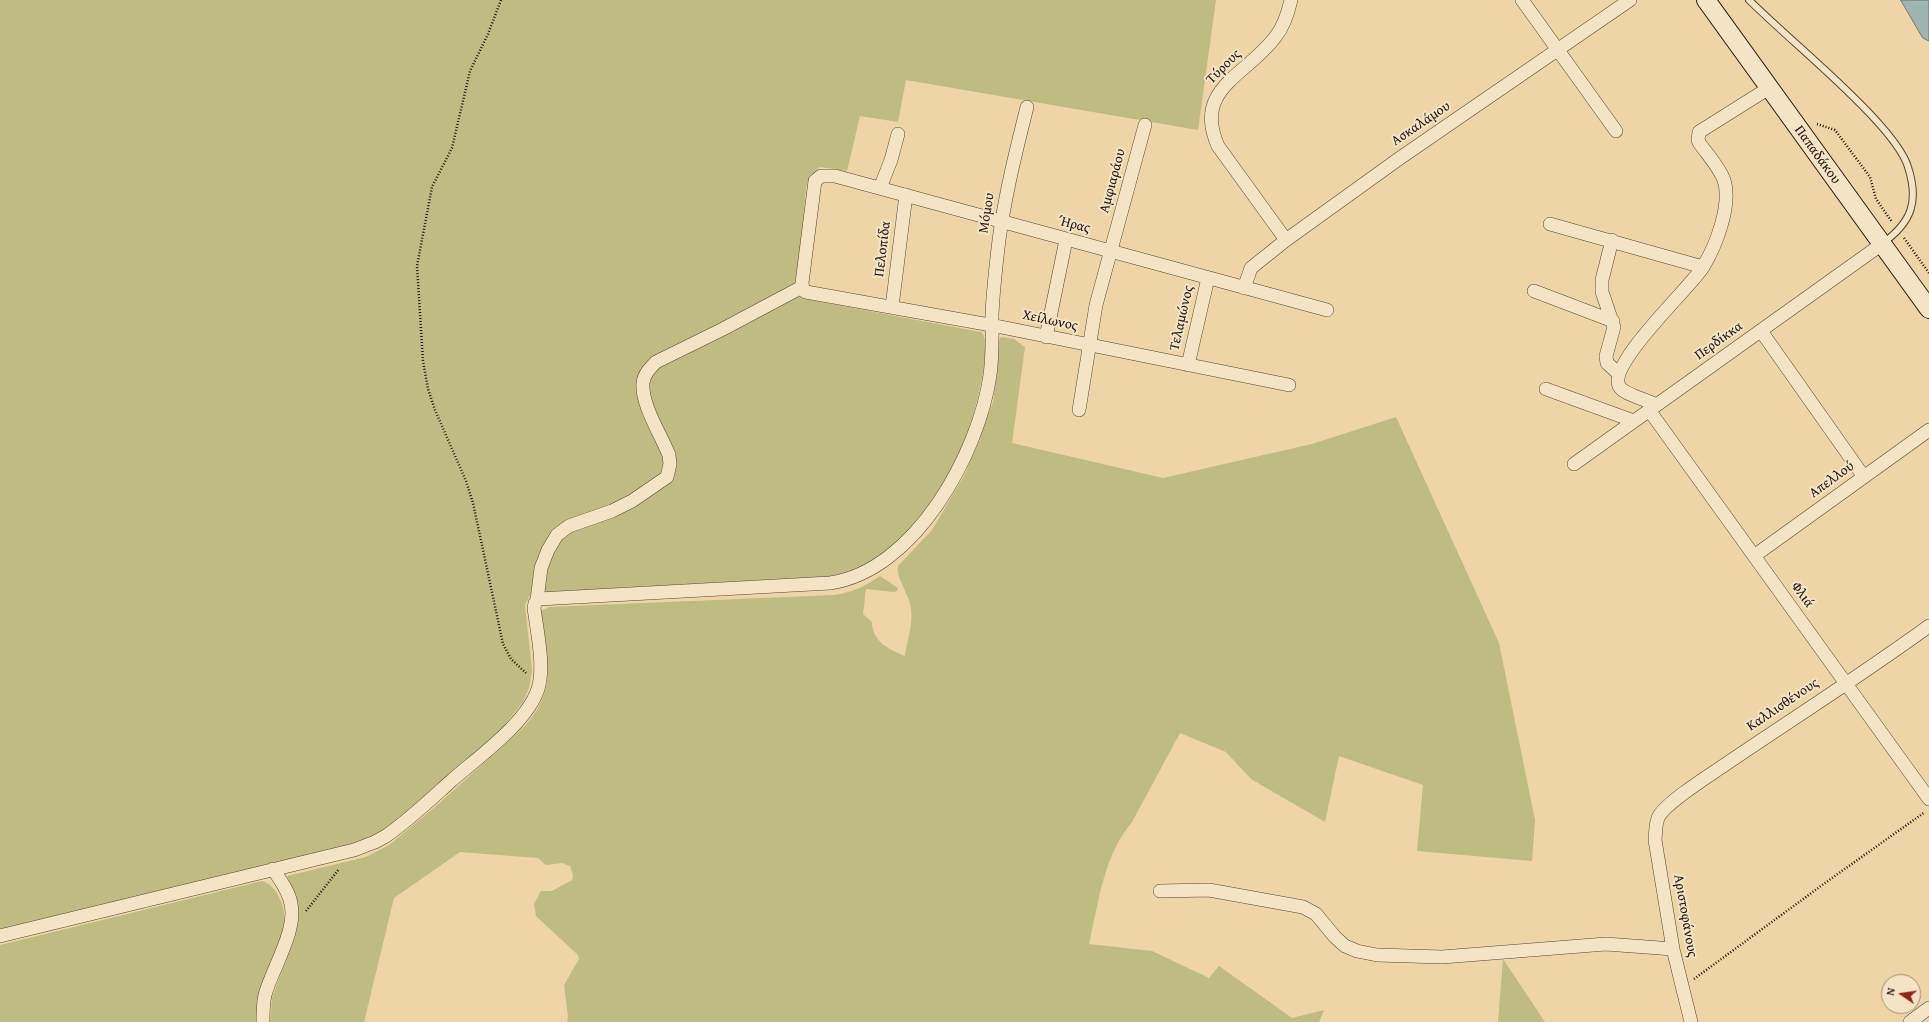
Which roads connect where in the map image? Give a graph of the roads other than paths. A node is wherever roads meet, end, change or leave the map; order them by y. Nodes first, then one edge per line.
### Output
1 (1291, 0) edge
2 (1522, 0) edge
3 (1630, 0) edge
4 (1706, 0) edge
5 (1749, 0) edge
6 (1558, 50) junction
7 (1770, 88) junction
8 (1027, 107) dead end
9 (1144, 125) dead end
10 (1616, 131) dead end
11 (898, 134) dead end
12 (880, 188) junction
13 (906, 195) junction
14 (1002, 222) junction
15 (1550, 224) dead end
16 (1066, 240) junction
17 (1286, 240) junction
18 (1612, 240) junction
19 (1882, 244) junction
20 (1111, 252) junction
21 (1703, 267) junction
22 (1208, 278) junction
23 (1244, 288) junction
24 (803, 289) junction
25 (1534, 291) dead end
26 (892, 307) junction
27 (1929, 309) edge
28 (1327, 310) dead end
29 (1613, 321) junction
30 (992, 326) junction
31 (1760, 331) junction
32 (1046, 336) junction
33 (1090, 346) junction
34 (1188, 365) junction
35 (1619, 374) junction
36 (1289, 385) dead end
37 (1546, 389) dead end
38 (1652, 408) junction
39 (1079, 410) dead end
40 (1634, 421) junction
41 (1929, 430) edge
42 (1574, 464) dead end
43 (1864, 477) junction
44 (1754, 556) junction
45 (537, 600) junction
46 (1929, 626) edge
47 (1846, 683) junction
48 (1928, 794) edge
49 (1659, 816) joint
50 (273, 869) junction
51 (1160, 891) dead end
52 (0, 936) edge
53 (1673, 949) junction
54 (1929, 1008) edge
55 (262, 1022) edge
56 (1691, 1022) edge
57 (1910, 1022) edge

1 - 17 street, Τύρους
2 - 6 street
3 - 6 street, Ασκαλάμου
4 - 7 street, Παπαδάκου
5 - 19 lane
6 - 10 street
6 - 17 street, Ασκαλάμου
7 - 19 street, Παπαδάκου
7 - 21 street
8 - 14 street, Μόμου
9 - 20 street, Αμφιαράου
11 - 12 street
12 - 13 street, Ήρας
12 - 24 street, Ήρας
13 - 14 street, Ήρας
13 - 26 street, Πελοπίδα
14 - 16 street, Ήρας
14 - 30 street, Μόμου
15 - 18 street
16 - 20 street, Ήρας
16 - 32 street
17 - 23 street, Ασκαλάμου
18 - 21 street
18 - 29 street
19 - 27 street, Παπαδάκου
19 - 31 street, Περδίκκα
20 - 22 street, Ήρας
20 - 33 street, Αμφιαράου
21 - 35 street
22 - 23 street, Ήρας
22 - 34 street, Τελαμώνος
23 - 28 street, Ήρας
24 - 26 street, Χείλωνος
24 - 45 street
25 - 29 street
26 - 30 street, Χείλωνος
29 - 35 street
30 - 32 street, Χείλωνος
30 - 45 street, Μόμου
31 - 38 street, Περδίκκα
31 - 43 street
32 - 33 street, Χείλωνος
33 - 34 street, Χείλωνος
33 - 39 street, Αμφιαράου
34 - 36 street, Χείλωνος
35 - 38 street
37 - 40 street
38 - 40 street, Περδίκκα
38 - 44 street, Φλιά
40 - 42 street, Περδίκκα
41 - 43 street, Απελλού
43 - 44 street, Απελλού
44 - 47 street, Φλιά
45 - 50 street
46 - 47 street, Καλλισθένους
47 - 48 street, Φλιά
47 - 49 street, Καλλισθένους
49 - 53 street, Αριστοφάνους
50 - 52 street
50 - 55 street
51 - 53 street
53 - 56 street, Αριστοφάνους
54 - 57 street

